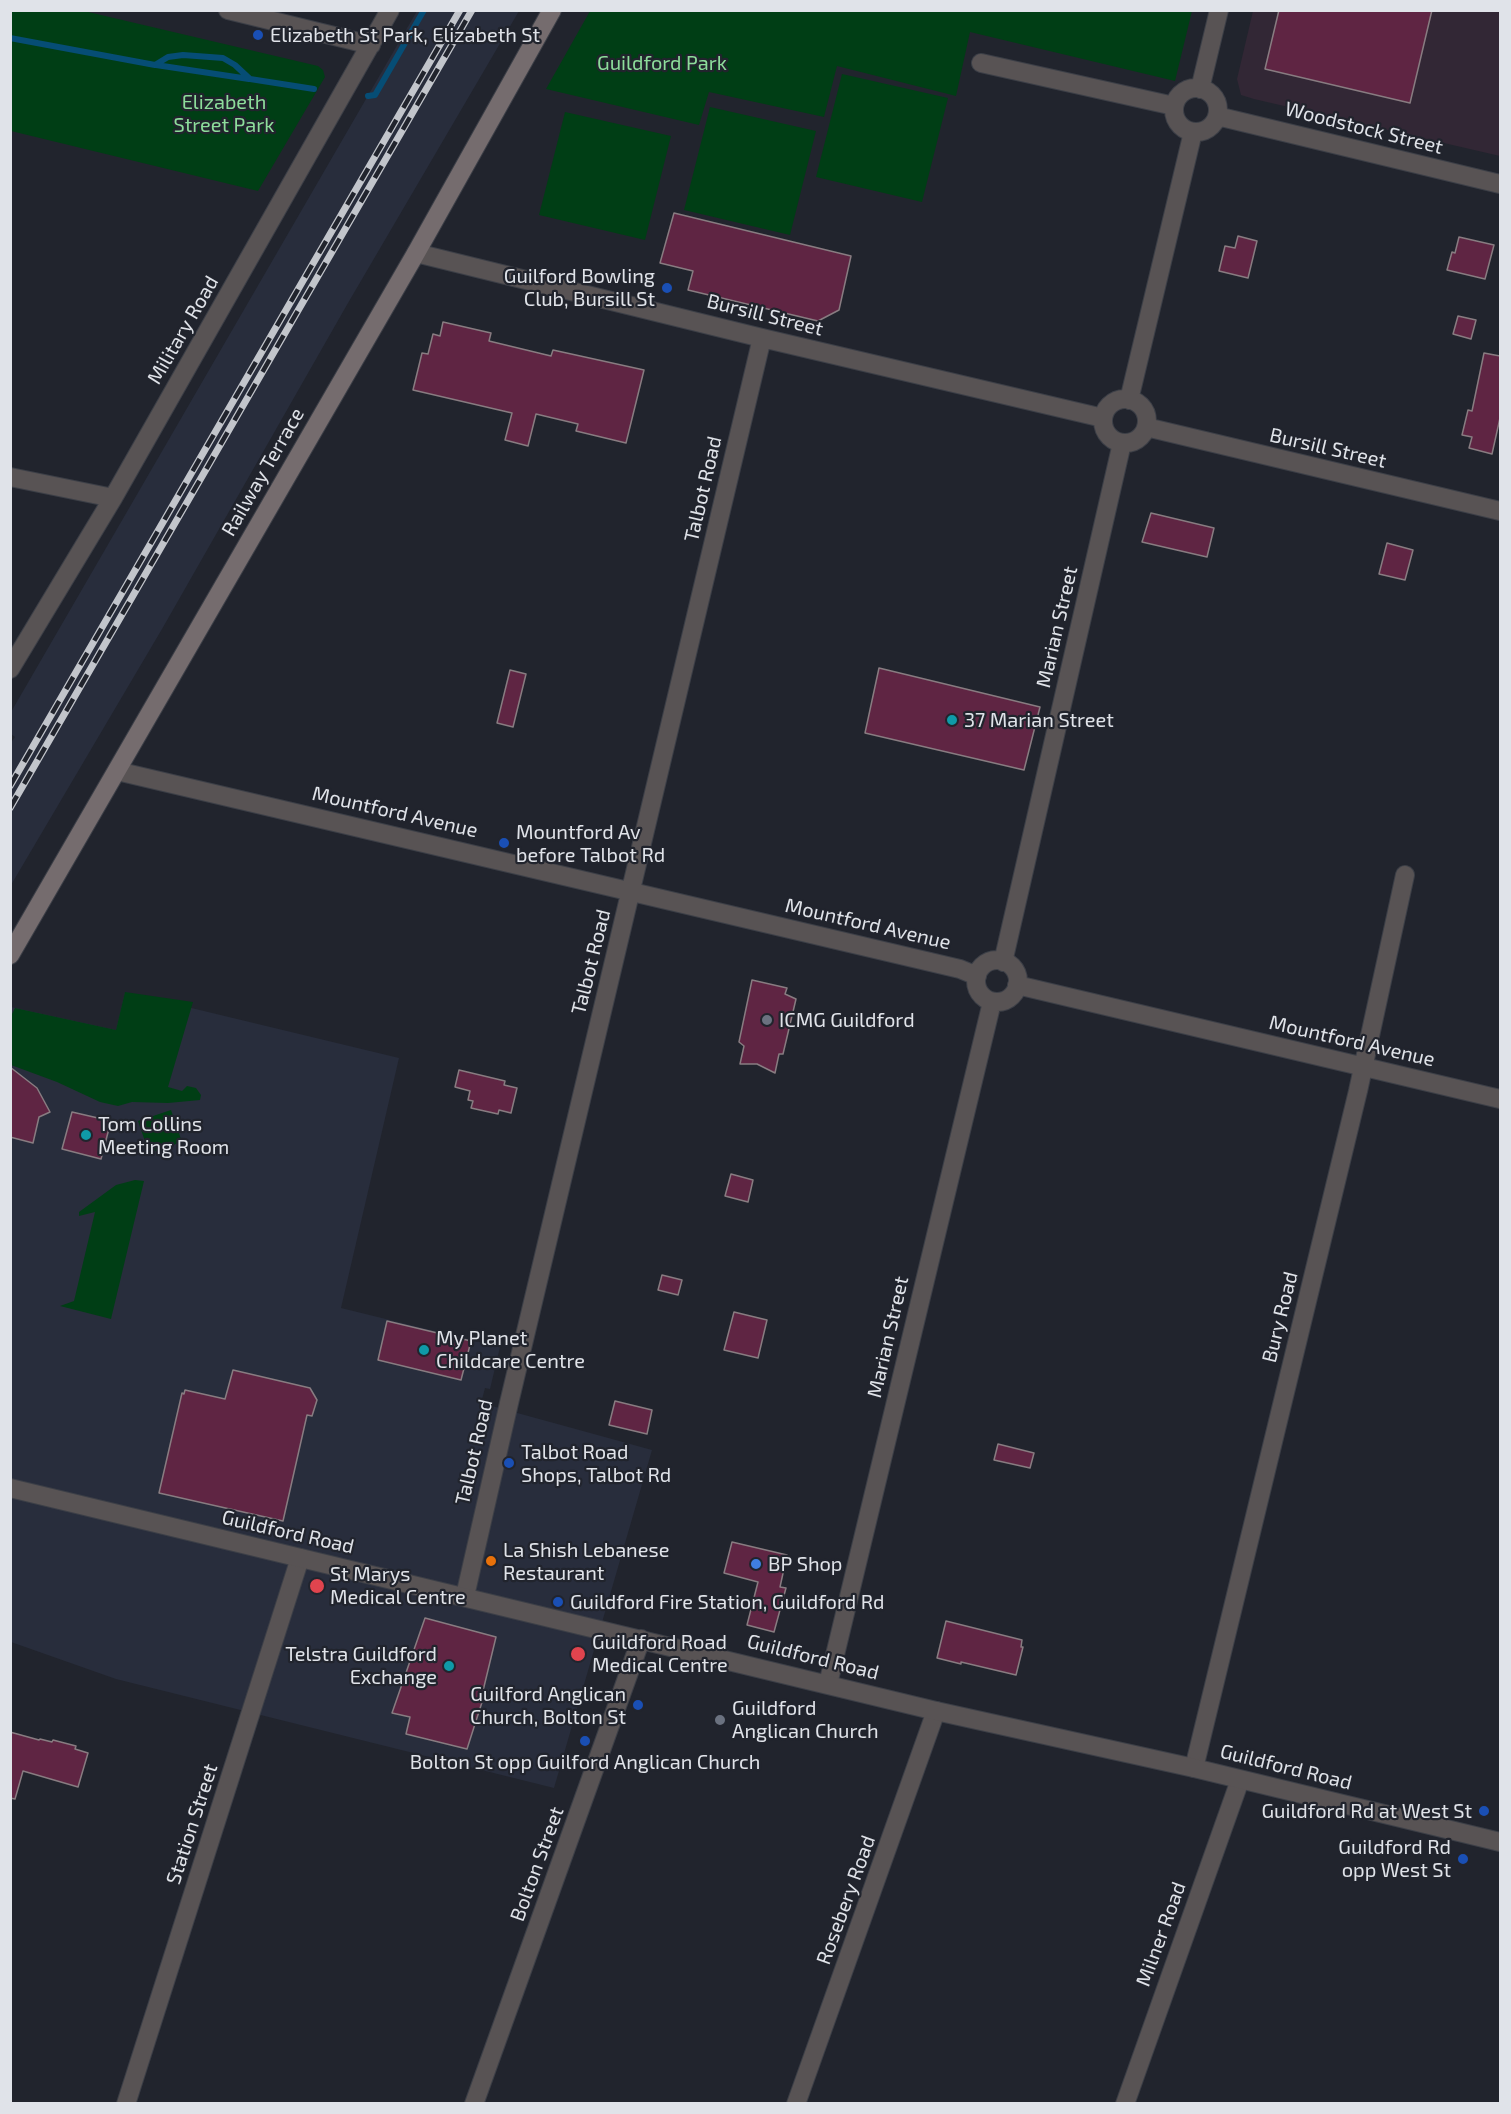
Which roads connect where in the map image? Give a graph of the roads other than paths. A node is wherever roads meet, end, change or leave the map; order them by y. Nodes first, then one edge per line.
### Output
1 (228, 10) edge
2 (390, 10) edge
3 (552, 10) edge
4 (1219, 10) edge
5 (370, 45) junction
6 (981, 63) dead end
7 (1200, 89) junction
8 (1174, 106) junction
9 (1217, 116) junction
10 (1193, 132) junction
11 (1500, 184) edge
12 (416, 253) junction
13 (762, 338) junction
14 (1129, 400) junction
15 (1103, 418) junction
16 (1146, 427) junction
17 (1122, 443) junction
18 (10, 477) edge
19 (113, 498) junction
20 (1500, 511) edge
21 (10, 669) edge
22 (117, 771) junction
23 (1405, 875) dead end
24 (632, 891) junction
25 (10, 955) edge
26 (1003, 962) junction
27 (977, 976) junction
28 (1017, 985) junction
29 (992, 1002) junction
30 (1364, 1067) junction
31 (1500, 1099) edge
32 (10, 1488) edge
33 (300, 1558) junction
34 (465, 1596) junction
35 (641, 1639) junction
36 (828, 1684) junction
37 (936, 1711) junction
38 (1194, 1768) junction
39 (1240, 1780) junction
40 (1500, 1842) edge
41 (126, 2103) edge
42 (474, 2103) edge
43 (796, 2103) edge
44 (1125, 2103) edge

1 - 5 street
2 - 5 street, Military Road
3 - 12 main road, Railway Terrace
4 - 7 street
5 - 19 street, Military Road
6 - 8 street
7 - 8 street
7 - 9 street
8 - 10 street
9 - 10 street
9 - 11 street, Woodstock Street
10 - 14 street
12 - 13 street, Bursill Street
12 - 22 main road, Railway Terrace
13 - 15 street, Bursill Street
13 - 24 street, Talbot Road
14 - 15 street
14 - 16 street
15 - 17 street
16 - 17 street
16 - 20 street, Bursill Street
17 - 26 street, Marian Street
18 - 19 street
19 - 21 street, Military Road
22 - 24 street, Mountford Avenue
22 - 25 main road, Railway Terrace
23 - 30 street, Bury Road
24 - 27 street, Mountford Avenue
24 - 34 street, Talbot Road
26 - 27 street
26 - 28 street
27 - 29 street
28 - 29 street
28 - 30 street, Mountford Avenue
29 - 36 street, Marian Street
30 - 31 street, Mountford Avenue
30 - 38 street, Bury Road
32 - 33 street, Guildford Road
33 - 34 street, Guildford Road
33 - 41 street, Station Street
34 - 35 street, Guildford Road
35 - 36 street, Guildford Road
35 - 42 street, Bolton Street
36 - 37 street, Guildford Road
37 - 38 street, Guildford Road
37 - 43 street, Rosebery Road
38 - 39 street, Guildford Road
39 - 40 street, Guildford Road
39 - 44 street, Milner Road

